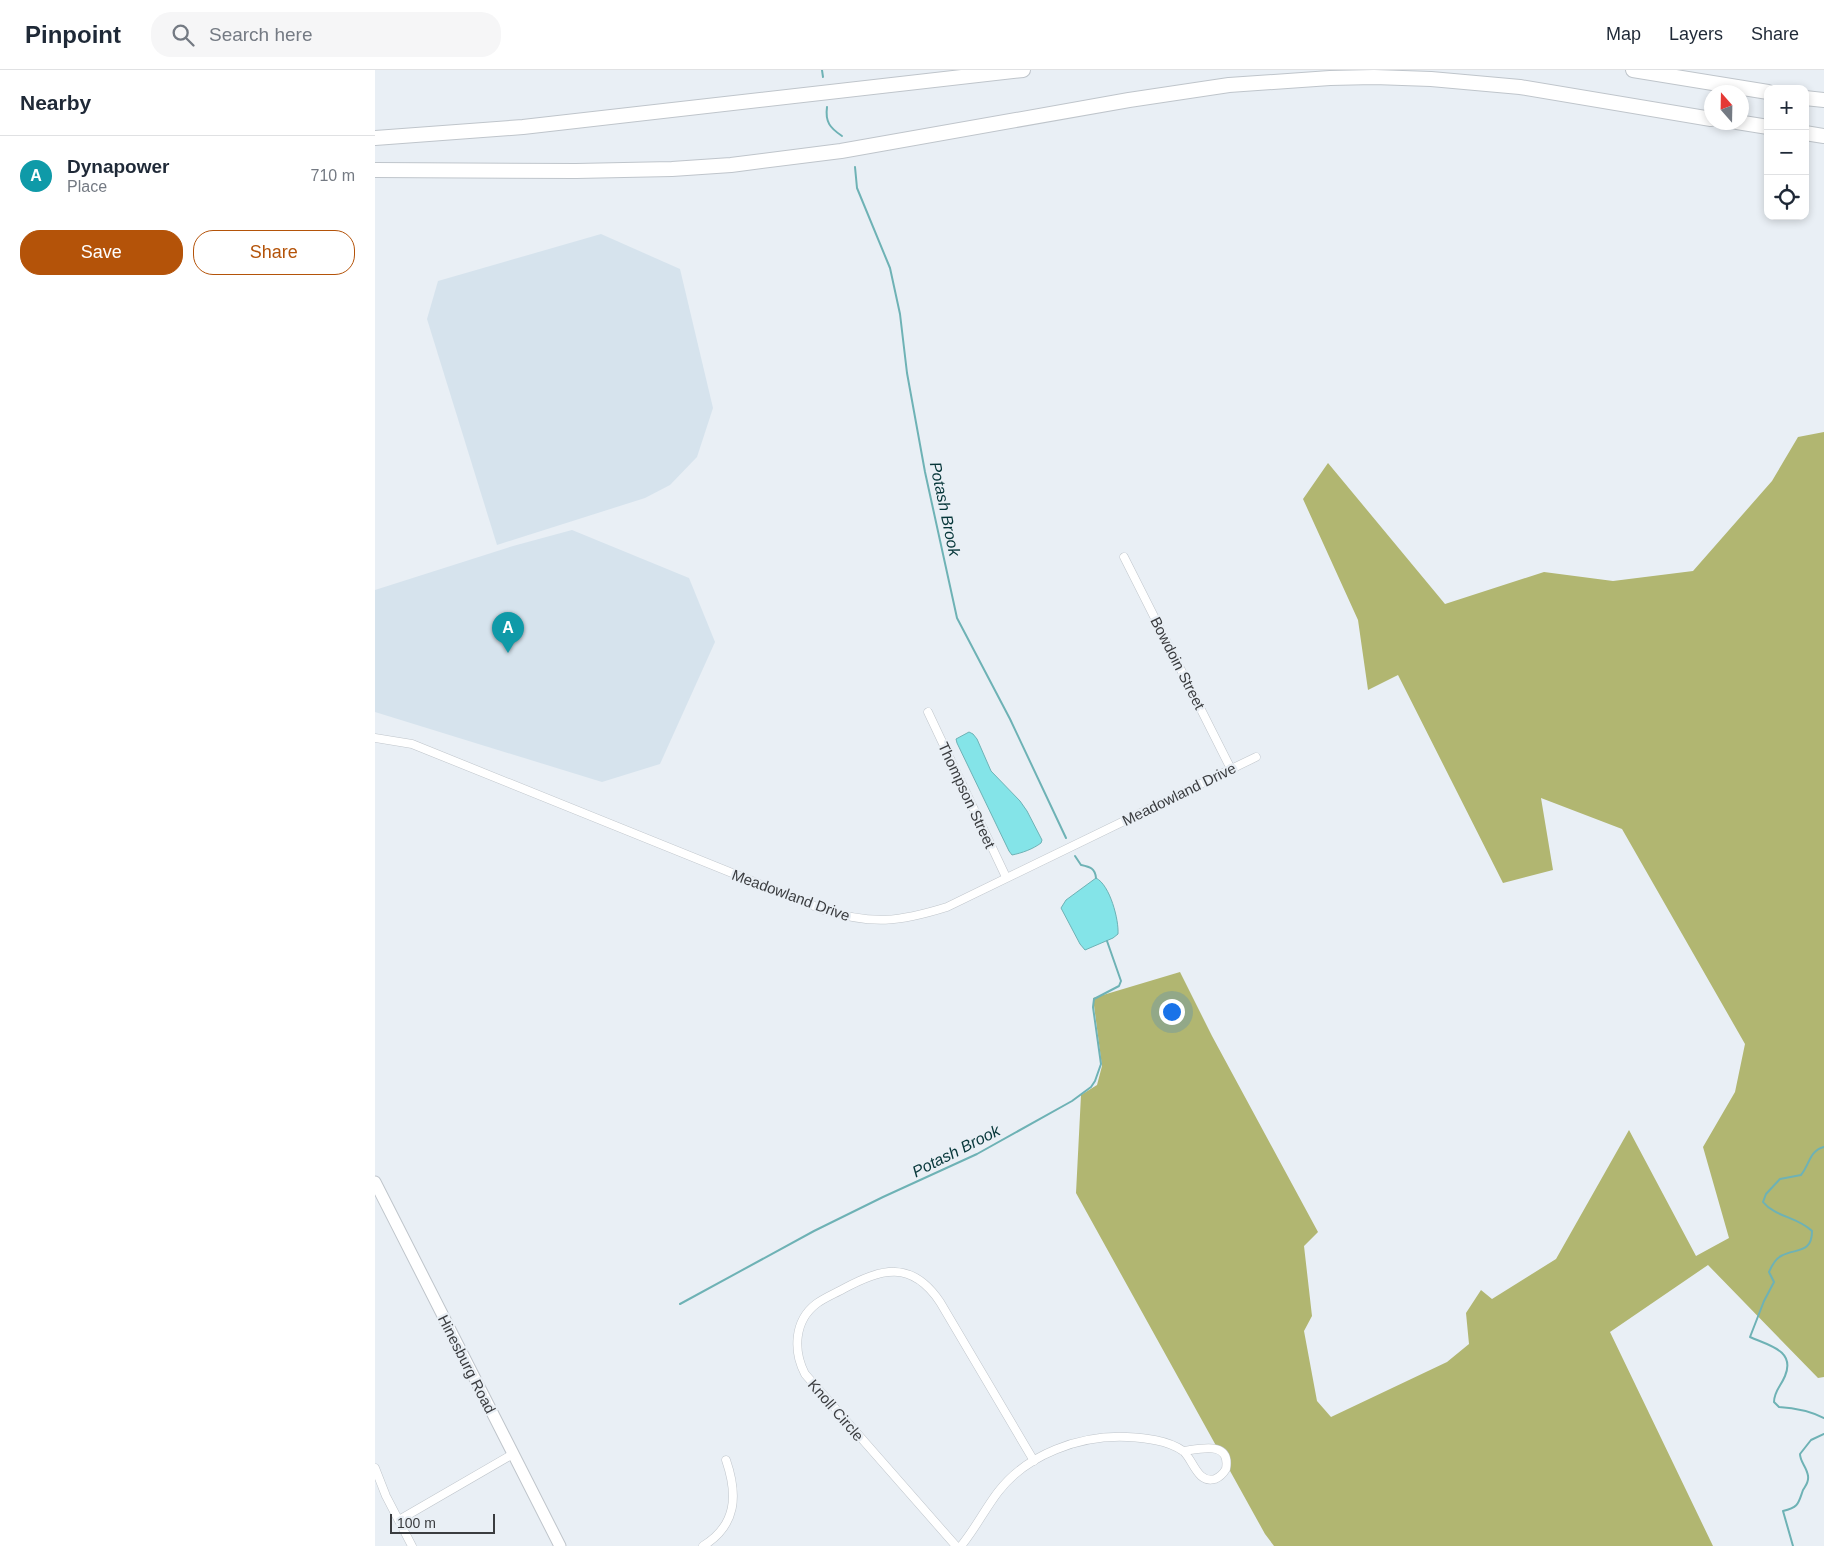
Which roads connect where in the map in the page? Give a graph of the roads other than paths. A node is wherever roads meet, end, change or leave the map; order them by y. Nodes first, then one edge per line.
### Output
1 (1023, 70) edge
2 (1633, 70) edge
3 (1764, 91) edge
4 (1809, 98) edge
5 (1824, 100) edge
6 (1704, 118) edge
7 (1749, 124) edge
8 (1764, 126) edge
9 (1809, 134) edge
10 (1824, 136) edge
11 (375, 138) edge
12 (375, 170) edge
13 (1124, 557) dead end
14 (928, 712) dead end
15 (375, 738) edge
16 (1256, 757) dead end
17 (1231, 769) junction
18 (1006, 877) junction
19 (375, 1182) edge
20 (1183, 1452) junction
21 (513, 1454) junction
22 (726, 1460) dead end
23 (1034, 1461) junction
24 (375, 1468) edge
25 (399, 1520) junction
26 (412, 1546) edge
27 (560, 1546) edge
28 (703, 1546) edge
29 (956, 1546) edge
30 (961, 1546) edge

1 - 11 highway
2 - 3 highway
4 - 5 highway
6 - 12 highway
7 - 8 highway
9 - 10 highway
13 - 17 street, Bowdoin Street
14 - 18 street, Thompson Street
15 - 18 street, Meadowland Drive
16 - 17 street, Meadowland Drive
17 - 18 street, Meadowland Drive
19 - 21 main road, Hinesburg Road
20 - 20 street
20 - 23 street
21 - 25 street
21 - 27 main road, Hinesburg Road
22 - 28 street
23 - 29 street, Knoll Circle
23 - 30 street
24 - 25 street
25 - 26 street

